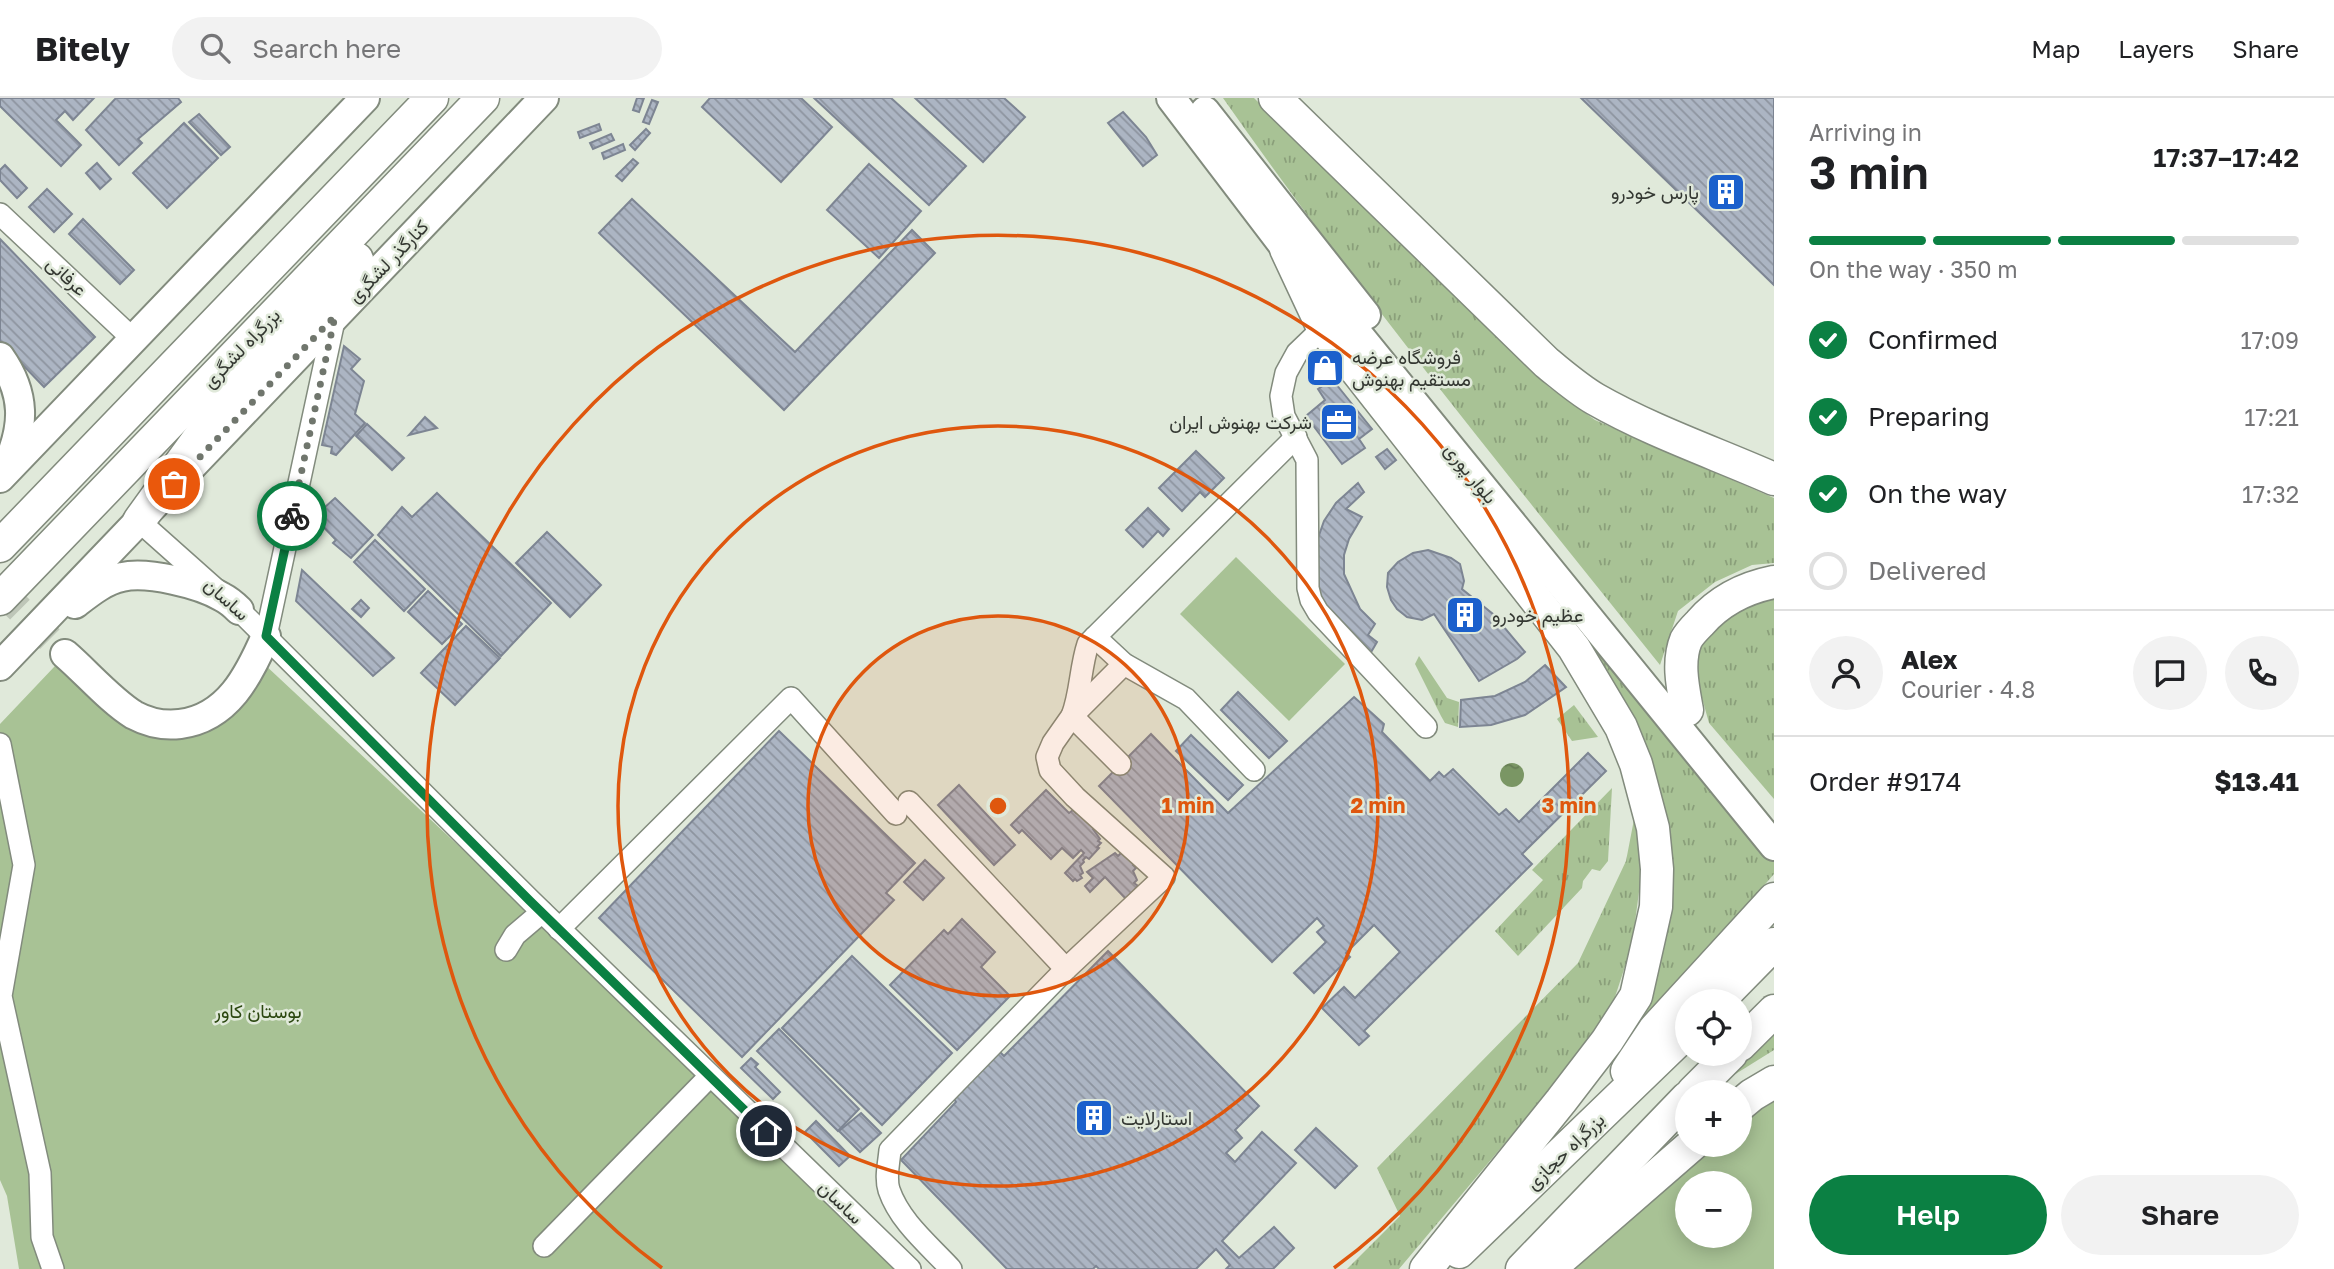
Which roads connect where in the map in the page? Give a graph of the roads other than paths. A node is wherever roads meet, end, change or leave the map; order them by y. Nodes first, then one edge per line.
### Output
1 (365, 98) edge
2 (432, 98) edge
3 (544, 98) edge
4 (1171, 98) edge
5 (1195, 98) edge
6 (1275, 98) edge
7 (478, 103) edge
8 (0, 214) edge
9 (1286, 249) junction
10 (335, 316) junction
11 (1323, 328) junction
12 (133, 339) junction
13 (0, 357) edge
14 (1296, 437) junction
15 (1, 478) edge
16 (1774, 479) edge
17 (139, 522) junction
18 (0, 546) edge
19 (1774, 583) edge
20 (0, 599) edge
21 (240, 610) junction
22 (33, 632) junction
23 (266, 636) junction
24 (1095, 637) junction
25 (65, 654) tunnel mouth
26 (1124, 664) junction
27 (0, 666) edge
28 (1687, 710) junction
29 (1072, 716) junction
30 (1426, 727) dead end
31 (0, 744) edge
32 (1120, 764) dead end
33 (1254, 770) dead end
34 (1774, 818) edge
35 (1774, 846) edge
36 (1774, 899) edge
37 (542, 912) junction
38 (559, 929) junction
39 (1774, 944) edge
40 (506, 950) dead end
41 (1066, 969) junction
42 (1730, 989) edge
43 (1774, 1011) edge
44 (1752, 1033) edge
45 (1675, 1043) edge
46 (1719, 1066) edge
47 (710, 1076) junction
48 (1705, 1080) edge
49 (1774, 1083) edge
50 (1752, 1095) edge
51 (1675, 1110) edge
52 (1587, 1131) junction
53 (1678, 1157) edge
54 (544, 1246) dead end
55 (52, 1269) edge
56 (910, 1269) edge
57 (951, 1269) edge
58 (1426, 1269) edge
59 (1442, 1269) edge
60 (1522, 1269) edge
61 (1549, 1269) edge

1 - 12 main road
2 - 18 highway, بزرگراه لشگری
3 - 10 main road, کنارگذر لشگری
4 - 9 main road, بلوار پوری
5 - 28 main road, بلوار پوری
6 - 16 highway
7 - 17 highway
7 - 20 highway, بزرگراه لشگری
8 - 12 street, عرفانی
9 - 11 highway
9 - 35 main road, بلوار پوری
10 - 17 main road, کنارگذر لشگری
10 - 23 street
11 - 14 street
11 - 58 highway
12 - 15 main road
13 - 15 main road
14 - 24 street
14 - 30 street
17 - 21 street, ساسان
17 - 22 main road, کنارگذر لشگری
19 - 28 highway
21 - 22 main road
21 - 23 street, ساسان
22 - 27 main road, کنارگذر لشگری
23 - 25 main road
23 - 37 street, ساسان
24 - 26 street
24 - 29 street
26 - 29 street
26 - 33 street
28 - 34 main road, بلوار پوری
29 - 32 street
29 - 41 street
31 - 55 street
36 - 52 highway
37 - 38 street, ساسان
37 - 40 street
38 - 41 street
38 - 47 street, ساسان
39 - 42 highway
41 - 57 street
43 - 44 highway
45 - 52 highway, بزرگراه حجازی
46 - 48 highway
47 - 54 street
47 - 56 street, ساسان
49 - 50 highway
51 - 60 highway
52 - 59 highway, بزرگراه حجازی
53 - 61 highway

